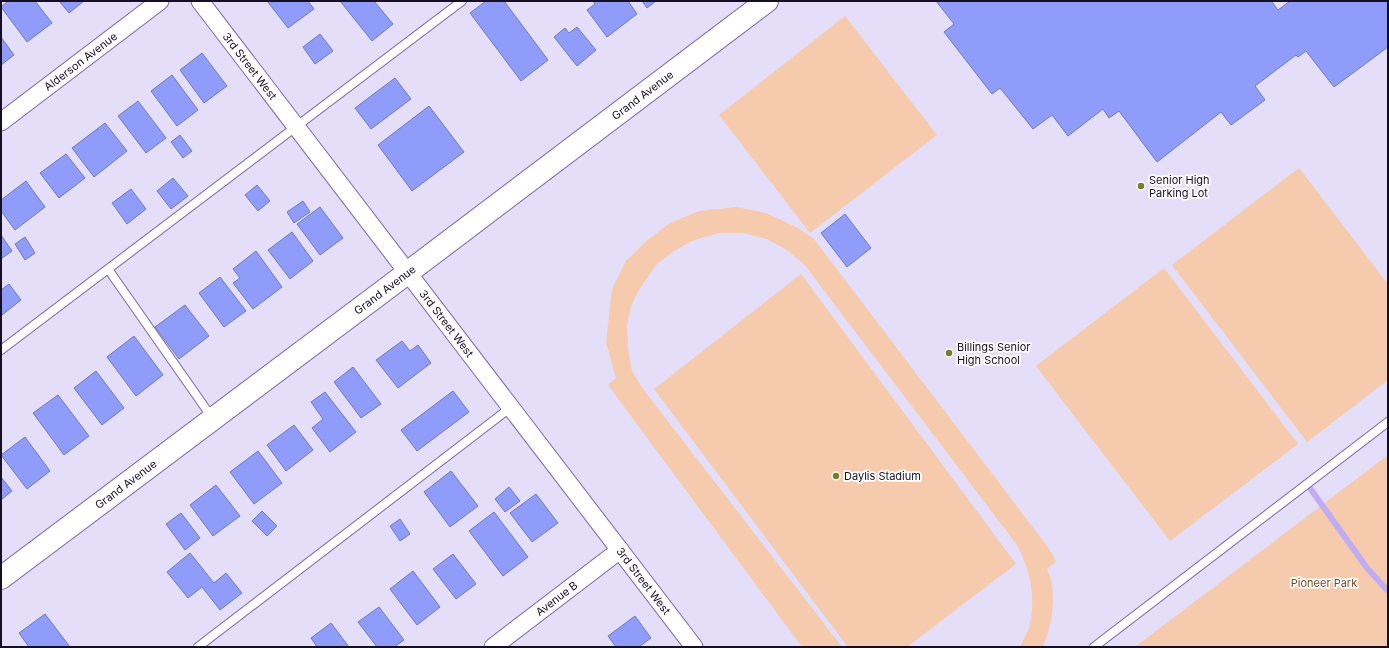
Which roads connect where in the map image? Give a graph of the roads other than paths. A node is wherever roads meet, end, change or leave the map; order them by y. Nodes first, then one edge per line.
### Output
1 (160, 1) edge
2 (200, 1) edge
3 (462, 1) edge
4 (767, 1) edge
5 (1, 122) edge
6 (296, 128) junction
7 (108, 270) junction
8 (407, 274) junction
9 (1, 350) edge
10 (510, 408) junction
11 (213, 419) junction
12 (1388, 422) edge
13 (620, 550) junction
14 (1, 578) edge
15 (198, 647) edge
16 (493, 647) edge
17 (694, 647) edge
18 (1094, 647) edge

1 - 5 street, Alderson Avenue
2 - 6 street, 3rd Street West
3 - 6 lane
4 - 8 main road, Grand Avenue
6 - 7 lane
6 - 8 street, 3rd Street West
7 - 9 lane
7 - 11 lane
8 - 10 street, 3rd Street West
8 - 11 main road, Grand Avenue
10 - 13 street, 3rd Street West
10 - 15 lane
11 - 14 main road, Grand Avenue
12 - 18 lane
13 - 16 street, Avenue B
13 - 17 street, 3rd Street West

